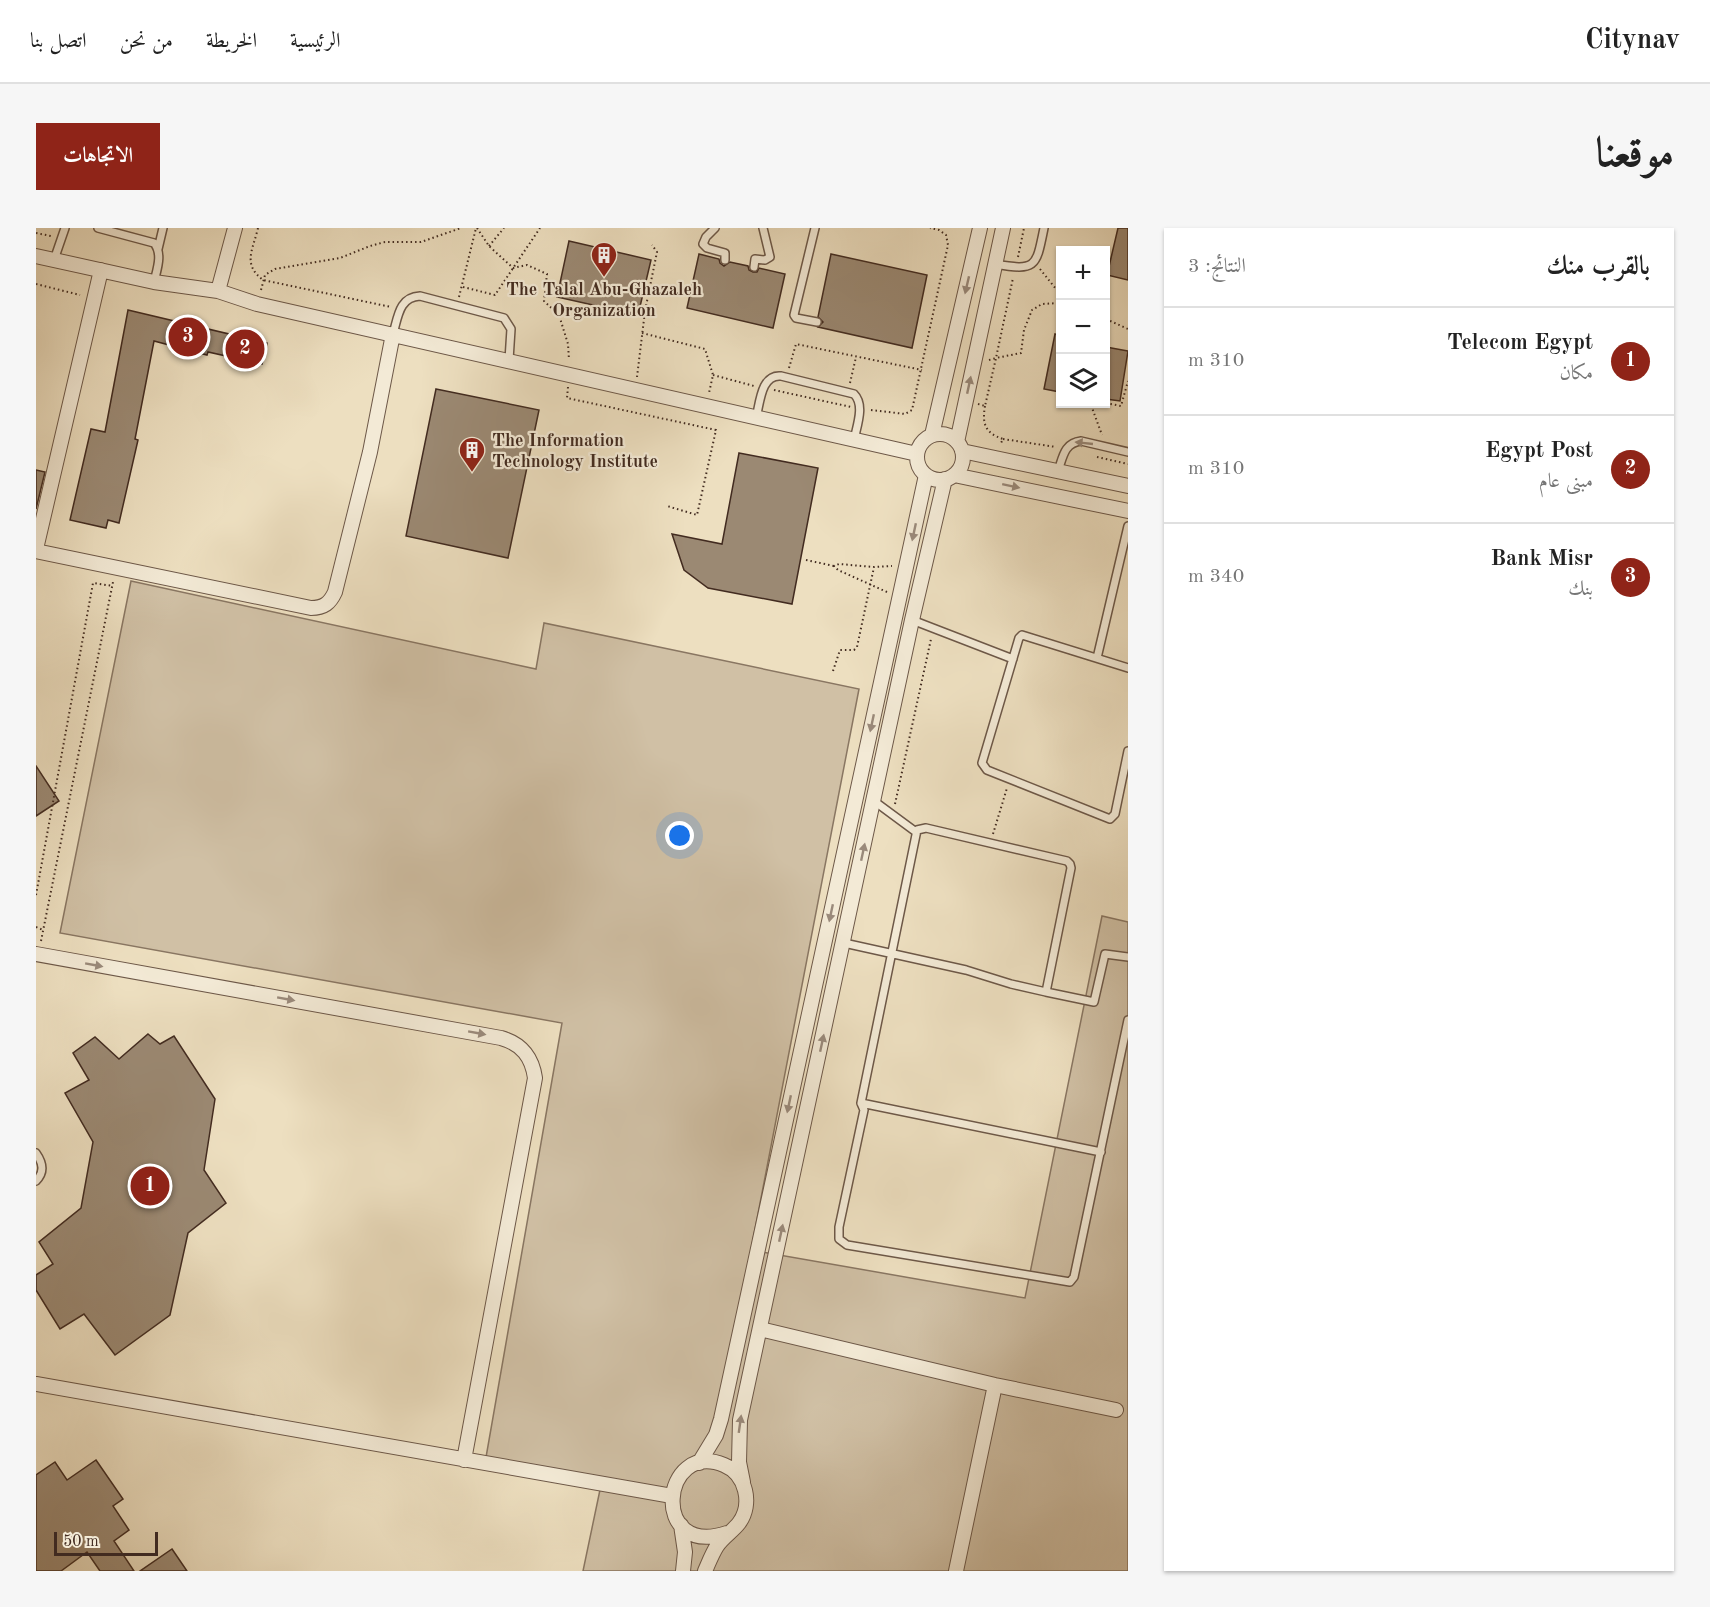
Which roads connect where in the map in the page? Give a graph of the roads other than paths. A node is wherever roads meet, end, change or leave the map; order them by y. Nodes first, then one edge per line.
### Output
1 (65, 228) edge
2 (98, 228) edge
3 (163, 228) edge
4 (235, 228) edge
5 (714, 228) edge
6 (763, 228) edge
7 (815, 228) edge
8 (980, 228) edge
9 (1003, 228) edge
10 (1044, 228) edge
11 (158, 249) junction
12 (36, 256) edge
13 (54, 260) junction
14 (725, 260) dead end
15 (995, 264) junction
16 (754, 267) dead end
17 (101, 270) junction
18 (154, 282) junction
19 (218, 291) junction
20 (817, 322) dead end
21 (393, 334) junction
22 (509, 360) junction
23 (756, 418) junction
24 (932, 435) junction
25 (854, 440) junction
26 (959, 446) junction
27 (1128, 452) edge
28 (917, 454) junction
29 (1058, 471) junction
30 (926, 475) junction
31 (949, 477) junction
32 (1128, 486) edge
33 (1128, 511) edge
34 (1128, 526) edge
35 (36, 550) edge
36 (912, 620) junction
37 (1097, 658) junction
38 (1013, 660) junction
39 (1128, 668) edge
40 (1128, 751) edge
41 (874, 801) junction
42 (916, 832) junction
43 (844, 944) junction
44 (892, 954) junction
45 (1128, 957) edge
46 (37, 958) edge
47 (1046, 992) junction
48 (1128, 1020) edge
49 (861, 1103) junction
50 (1101, 1152) junction
51 (36, 1154) edge
52 (36, 1181) edge
53 (760, 1329) junction
54 (36, 1384) edge
55 (995, 1385) junction
56 (1116, 1410) dead end
57 (464, 1460) junction
58 (699, 1463) junction
59 (743, 1482) junction
60 (672, 1496) junction
61 (681, 1524) junction
62 (727, 1533) junction
63 (683, 1571) edge
64 (705, 1571) edge
65 (956, 1571) edge

1 - 13 lane
2 - 11 lane
3 - 11 lane
4 - 19 street
5 - 14 lane
6 - 16 lane
7 - 20 lane
8 -> 24 street
9 - 15 street
10 - 15 lane
11 - 18 lane
12 - 13 street
13 - 17 street
26 -> 15 street
17 - 18 street
17 - 35 street
18 - 19 street
19 - 21 street
21 - 22 street
21 - 22 lane
21 - 35 street
22 - 23 street
23 - 25 street
23 - 25 lane
24 - 26 street
24 - 28 street
25 - 28 street
26 - 29 street
26 - 31 street
27 -> 29 lane
28 - 30 street
29 - 32 street
30 - 31 street
30 -> 58 street
31 -> 33 street
31 - 36 street
34 - 37 lane
36 - 38 lane
36 - 41 street
37 - 38 lane
37 - 39 lane
38 - 40 lane
41 - 42 lane
43 -> 41 street
42 - 44 lane
42 - 47 lane
43 - 44 lane
53 -> 43 street
44 - 47 lane
44 - 49 lane
45 - 47 lane
46 -> 57 street
48 - 50 lane
49 - 50 lane
49 - 50 lane
51 - 52 lane
53 - 55 street
59 -> 53 street
54 - 57 street
55 - 56 street
55 - 65 street
57 - 60 street
58 - 59 street
58 - 60 street
59 - 62 street
60 - 61 street
61 - 62 street
61 - 63 street
62 - 64 street

